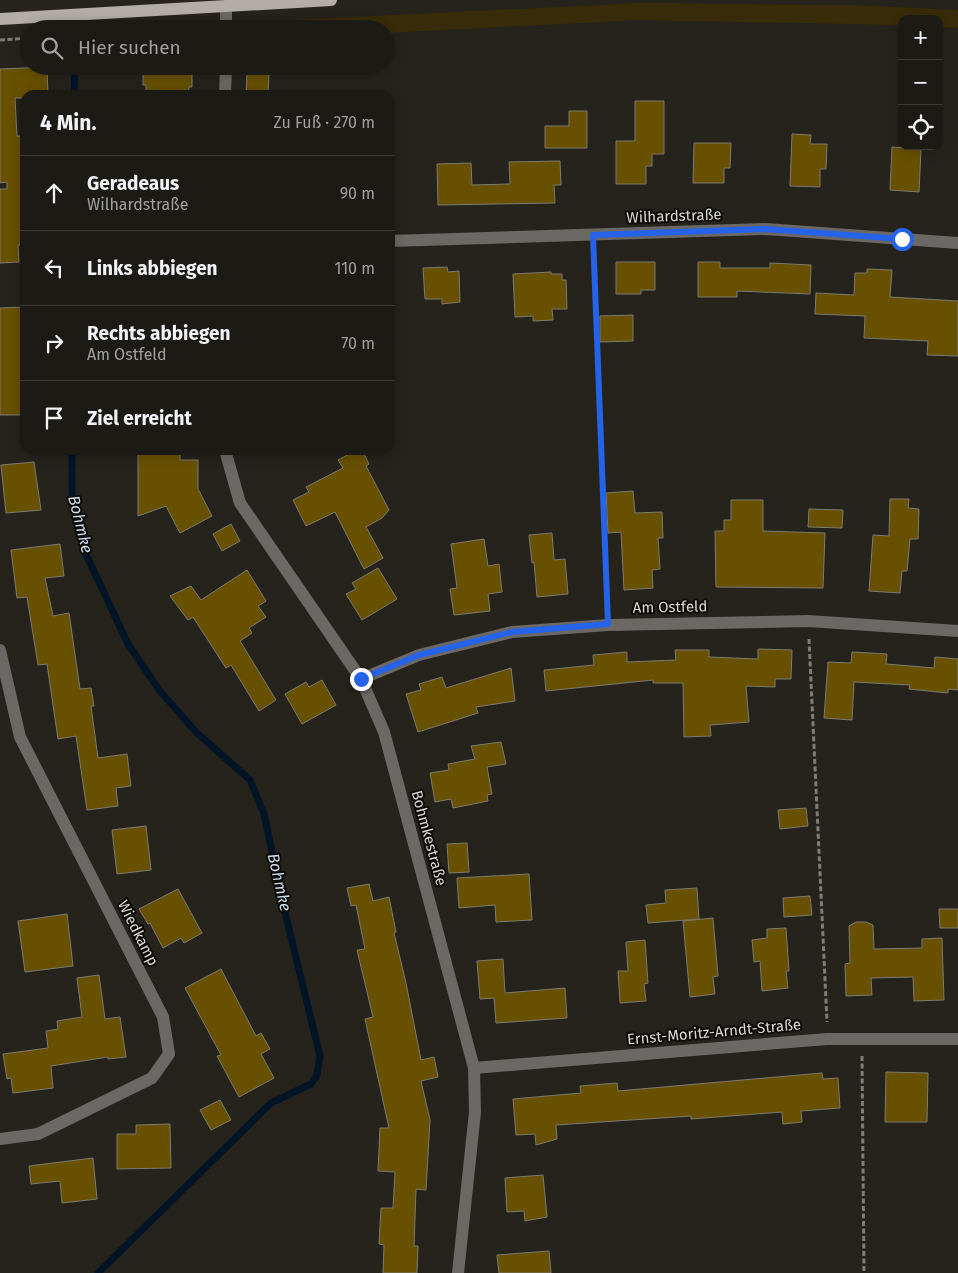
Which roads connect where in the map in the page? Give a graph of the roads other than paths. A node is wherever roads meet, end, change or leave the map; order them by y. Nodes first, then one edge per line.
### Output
1 (331, 0) edge
2 (226, 6) junction
3 (0, 19) edge
4 (226, 20) edge
5 (226, 75) edge
6 (225, 90) edge
7 (395, 240) edge
8 (958, 243) edge
9 (226, 455) edge
10 (958, 631) edge
11 (0, 650) edge
12 (361, 679) junction
13 (958, 1039) edge
14 (474, 1068) junction
15 (0, 1139) edge
16 (458, 1273) edge

1 - 2 main road
2 - 3 main road
2 - 4 street
5 - 6 street
7 - 8 street, Wilhardstraße
9 - 12 street, Bohmkestraße
10 - 12 street, Am Ostfeld
11 - 15 street, Wiedkamp
12 - 14 street, Bohmkestraße
13 - 14 street, Ernst-Moritz-Arndt-Straße
14 - 16 street, Bohmkestraße

